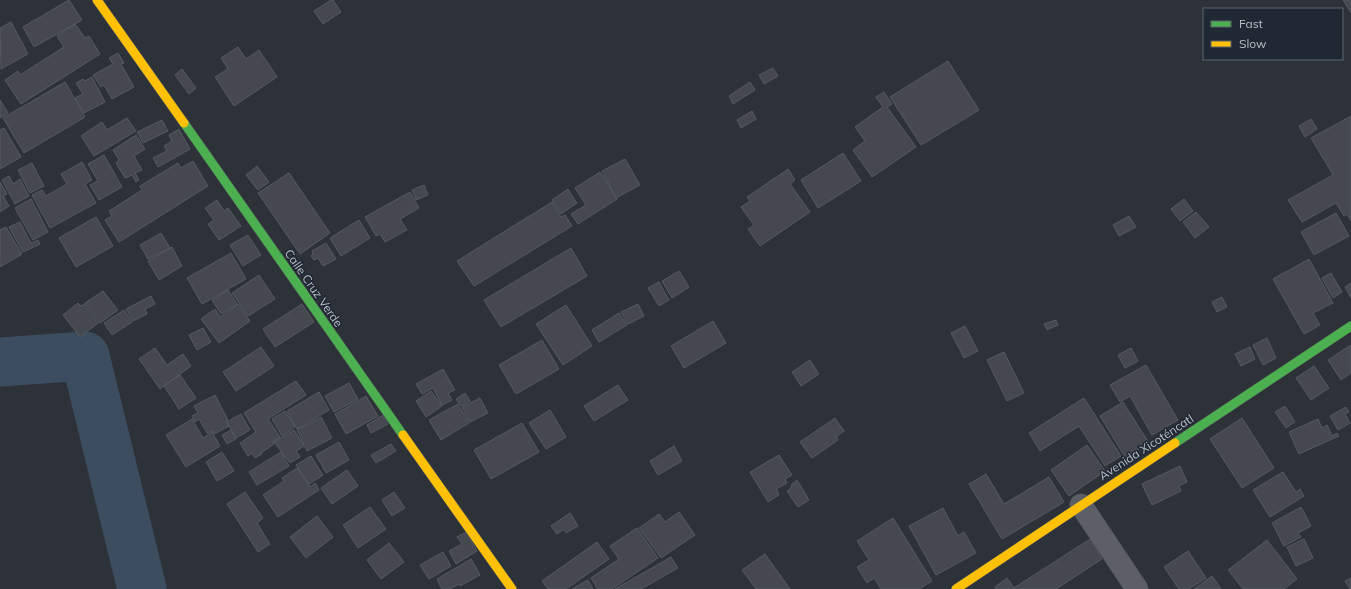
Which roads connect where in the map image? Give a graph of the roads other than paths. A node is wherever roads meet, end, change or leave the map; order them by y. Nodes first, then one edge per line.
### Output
1 (97, 0) edge
2 (1351, 326) edge
3 (1080, 505) junction
4 (512, 589) edge
5 (956, 589) edge
6 (1137, 589) edge

1 - 4 street, Calle Cruz Verde
2 - 3 street, Avenida Xicoténcatl
3 - 5 street, Avenida Xicoténcatl
3 - 6 street

